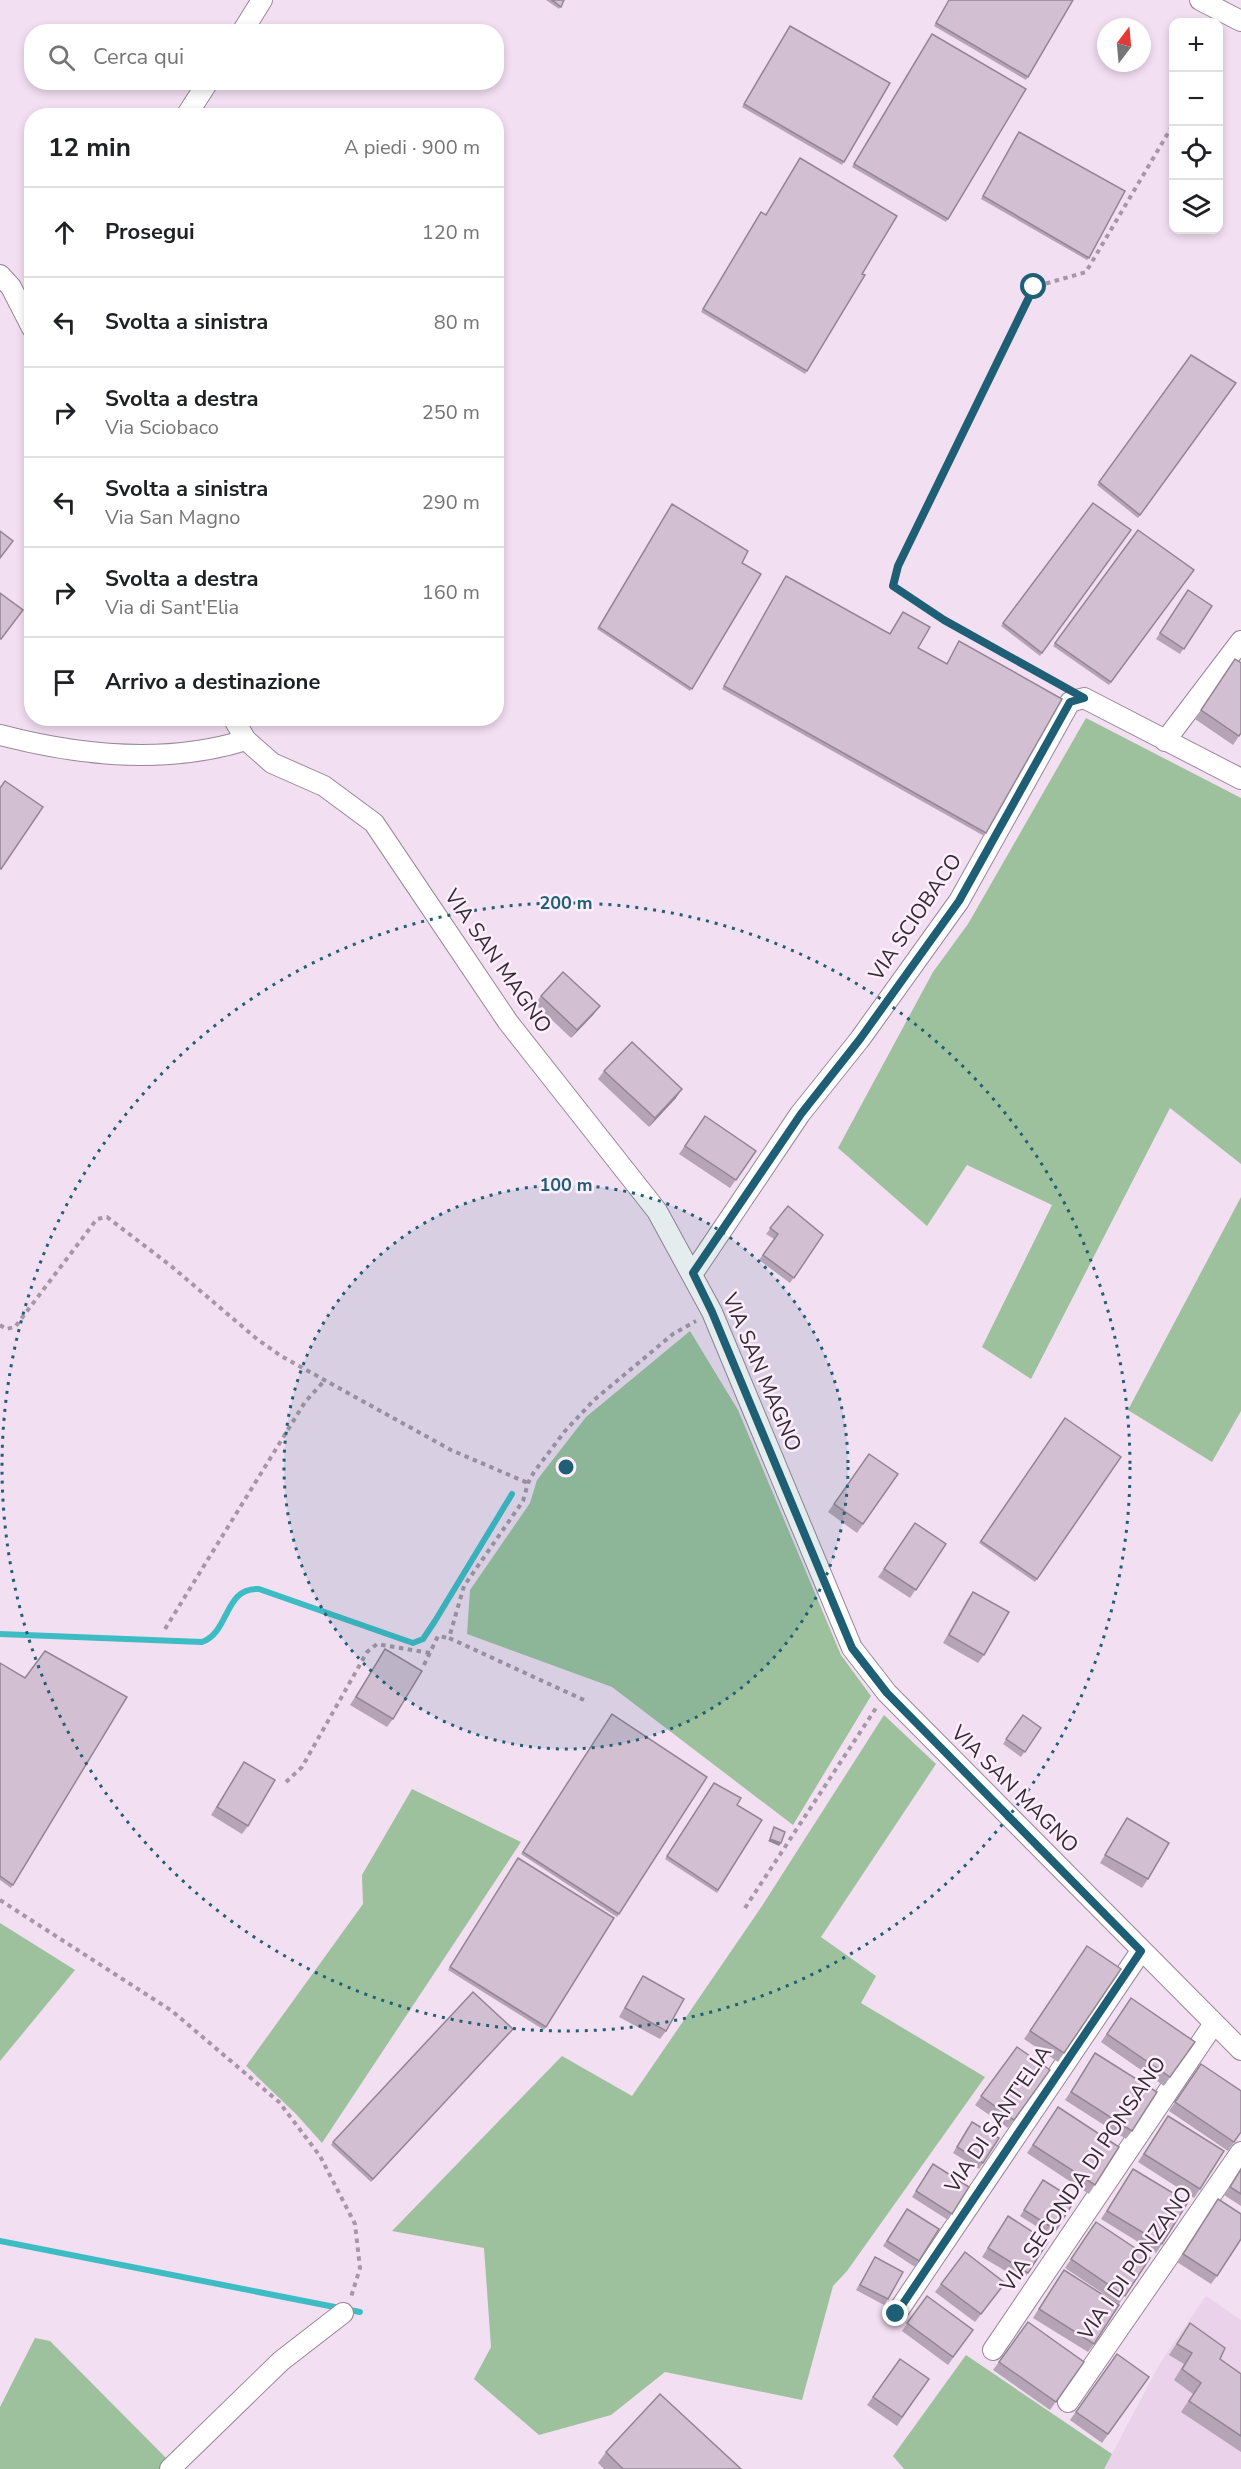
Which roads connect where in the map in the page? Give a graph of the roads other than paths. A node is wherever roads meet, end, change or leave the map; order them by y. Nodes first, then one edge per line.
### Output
1 (262, 0) edge
2 (1200, 0) edge
3 (1241, 21) edge
4 (247, 24) edge
5 (203, 90) edge
6 (191, 108) edge
7 (0, 274) edge
8 (24, 312) edge
9 (1241, 641) edge
10 (238, 726) edge
11 (0, 735) edge
12 (246, 740) junction
13 (1165, 741) junction
14 (1241, 780) edge
15 (693, 1273) junction
16 (1141, 1951) junction
17 (1214, 2025) junction
18 (1241, 2050) edge
19 (1241, 2152) edge
20 (346, 2308) road end
21 (896, 2314) dead end
22 (993, 2350) dead end
23 (1068, 2402) edge
24 (170, 2469) edge

1 - 4 street
2 - 3 street
5 - 6 street
7 - 8 street
9 - 13 street
10 - 12 street, VIA SAN MAGNO
11 - 12 street
12 - 15 street, VIA SAN MAGNO
13 - 14 street
13 - 15 street, VIA SCIOBACO
15 - 16 street, VIA SAN MAGNO
16 - 17 street, VIA SAN MAGNO
16 - 21 street, VIA DI SANT'ELIA
17 - 18 street, VIA SAN MAGNO
17 - 22 street, VIA SECONDA DI PONSANO
19 - 23 street, VIA I DI PONZANO
20 - 24 street

